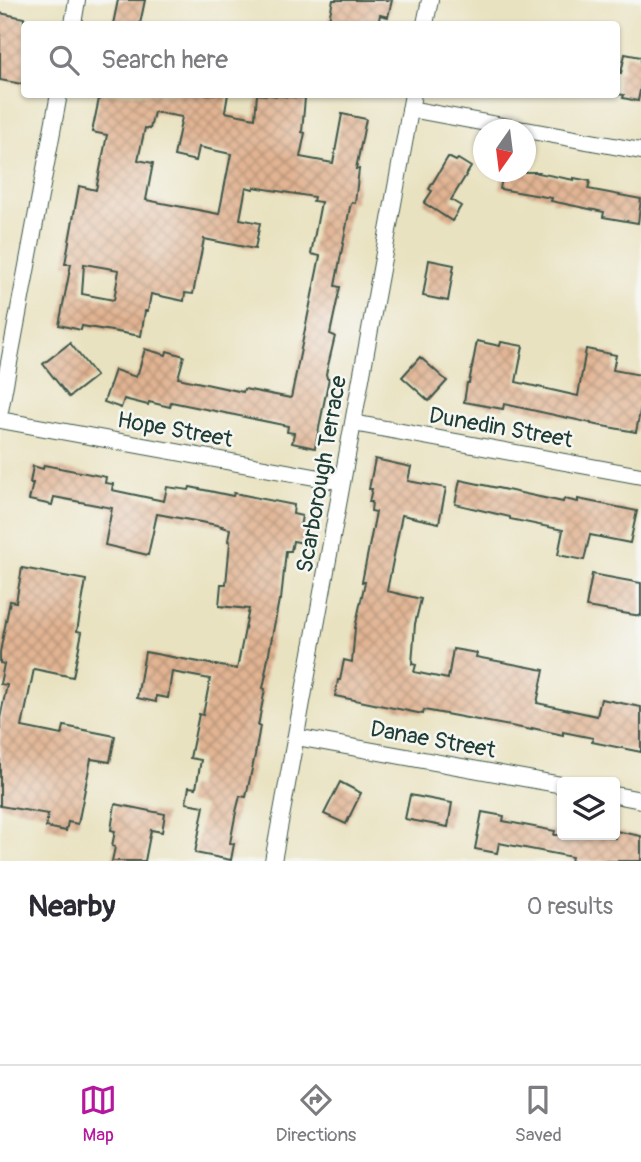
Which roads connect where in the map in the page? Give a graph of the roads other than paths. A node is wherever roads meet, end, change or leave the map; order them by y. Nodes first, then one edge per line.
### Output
1 (77, 0) edge
2 (430, 0) edge
3 (74, 21) edge
4 (426, 21) edge
5 (58, 98) edge
6 (411, 102) edge
7 (480, 119) edge
8 (536, 132) edge
9 (641, 150) edge
10 (0, 411) edge
11 (0, 420) edge
12 (353, 423) junction
13 (641, 476) edge
14 (342, 482) junction
15 (296, 737) junction
16 (557, 784) edge
17 (620, 796) edge
18 (641, 800) edge
19 (273, 861) edge

1 - 3 street
2 - 4 street
5 - 10 street
6 - 7 street
6 - 12 street, Scarborough Terrace
8 - 9 street
11 - 14 street, Hope Street
12 - 13 street, Dunedin Street
12 - 14 street, Scarborough Terrace
14 - 15 street, Scarborough Terrace
15 - 16 street, Danae Street
15 - 19 street, Scarborough Terrace
17 - 18 street

